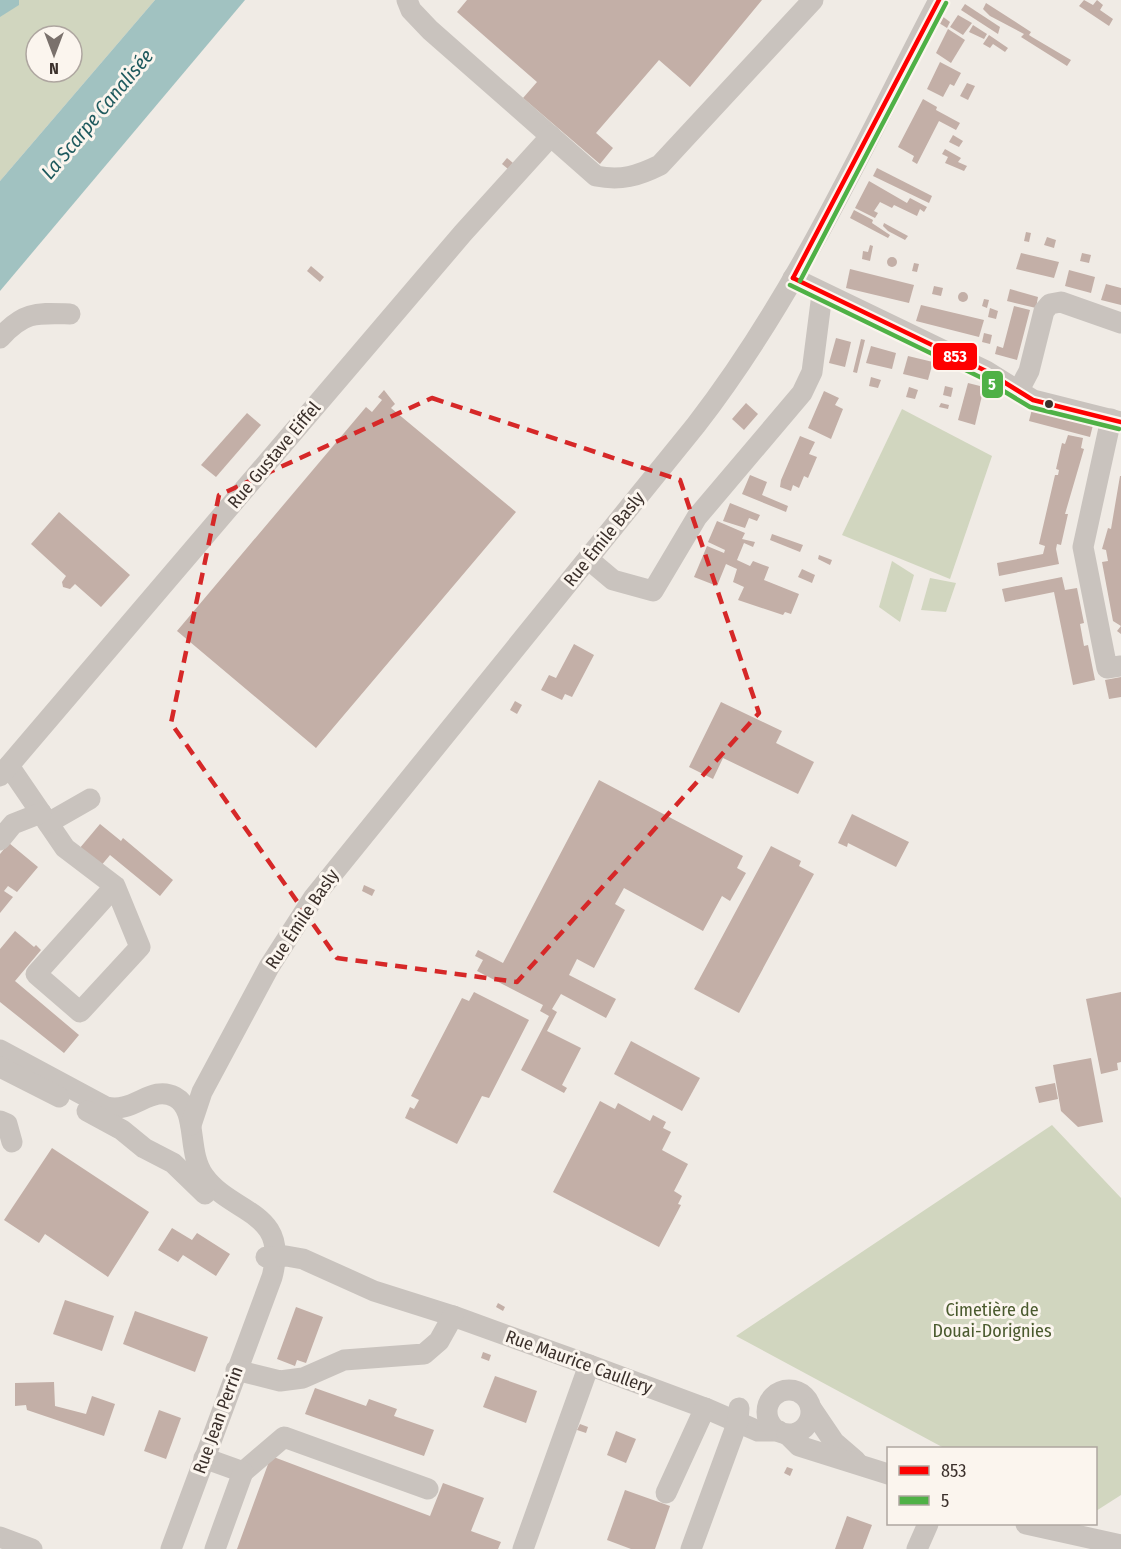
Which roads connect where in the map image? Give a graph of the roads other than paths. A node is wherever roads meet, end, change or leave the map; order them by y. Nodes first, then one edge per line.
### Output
1 (407, 0) edge
2 (813, 0) edge
3 (939, 0) edge
4 (551, 136) junction
5 (793, 278) junction
6 (822, 294) junction
7 (70, 314) dead end
8 (1121, 323) edge
9 (0, 338) edge
10 (1018, 392) junction
11 (1116, 420) edge
12 (588, 559) junction
13 (1121, 666) edge
14 (4, 771) edge
15 (90, 799) dead end
16 (45, 818) junction
17 (0, 840) edge
18 (115, 886) junction
19 (227, 1049) junction
20 (0, 1050) edge
21 (0, 1067) edge
22 (164, 1094) junction
23 (139, 1103) junction
24 (0, 1121) edge
25 (190, 1128) junction
26 (135, 1139) junction
27 (12, 1142) dead end
28 (156, 1153) junction
29 (269, 1250) junction
30 (453, 1316) junction
31 (589, 1365) junction
32 (236, 1370) junction
33 (770, 1401) junction
34 (705, 1408) junction
35 (811, 1408) junction
36 (738, 1416) junction
37 (783, 1433) junction
38 (204, 1458) junction
39 (859, 1463) junction
40 (243, 1472) junction
41 (887, 1474) edge
42 (428, 1489) dead end
43 (666, 1493) dead end
44 (928, 1525) edge
45 (1031, 1525) edge
46 (0, 1537) edge
47 (1121, 1545) edge
48 (32, 1549) edge
49 (171, 1549) edge
50 (215, 1549) edge
51 (523, 1549) edge
52 (691, 1549) edge
53 (917, 1549) edge

1 - 4 street
2 - 4 street
3 - 5 street, Rue Émile Basly
4 - 14 street, Rue Gustave Eiffel
5 - 6 street
5 - 12 street, Rue Émile Basly
6 - 10 street
6 - 12 street
7 - 9 street
8 - 10 street
10 - 11 street
11 - 13 street
12 - 19 street, Rue Émile Basly
14 - 16 street
15 - 16 street
16 - 17 street
16 - 18 street
18 - 18 street
19 - 22 street, Rue Émile Basly
19 - 25 street, Rue Émile Basly
20 - 23 street
21 - 26 street
22 - 23 street
22 - 25 street
23 - 26 street
24 - 27 street
25 - 28 street
25 - 29 street
26 - 28 street
28 - 29 street
29 - 30 street, Rue Maurice Caullery
29 - 32 street, Rue Jean Perrin
30 - 31 street, Rue Maurice Caullery
30 - 32 street
31 - 34 street, Rue Maurice Caullery
31 - 51 street
32 - 38 street, Rue Jean Perrin
33 - 35 street, Rue Maurice Caullery
33 - 36 street, Rue Maurice Caullery
33 - 37 street
34 - 36 street, Rue Maurice Caullery
34 - 43 street
35 - 37 street
35 - 39 street, Rue Maurice Caullery
36 - 37 street, Rue Maurice Caullery
36 - 52 street
37 - 39 street, Rue Maurice Caullery
38 - 40 street
38 - 49 street, Rue Jean Perrin
39 - 41 street, Rue Maurice Caullery
40 - 42 street
40 - 50 street
44 - 53 street
45 - 47 street
46 - 48 street

